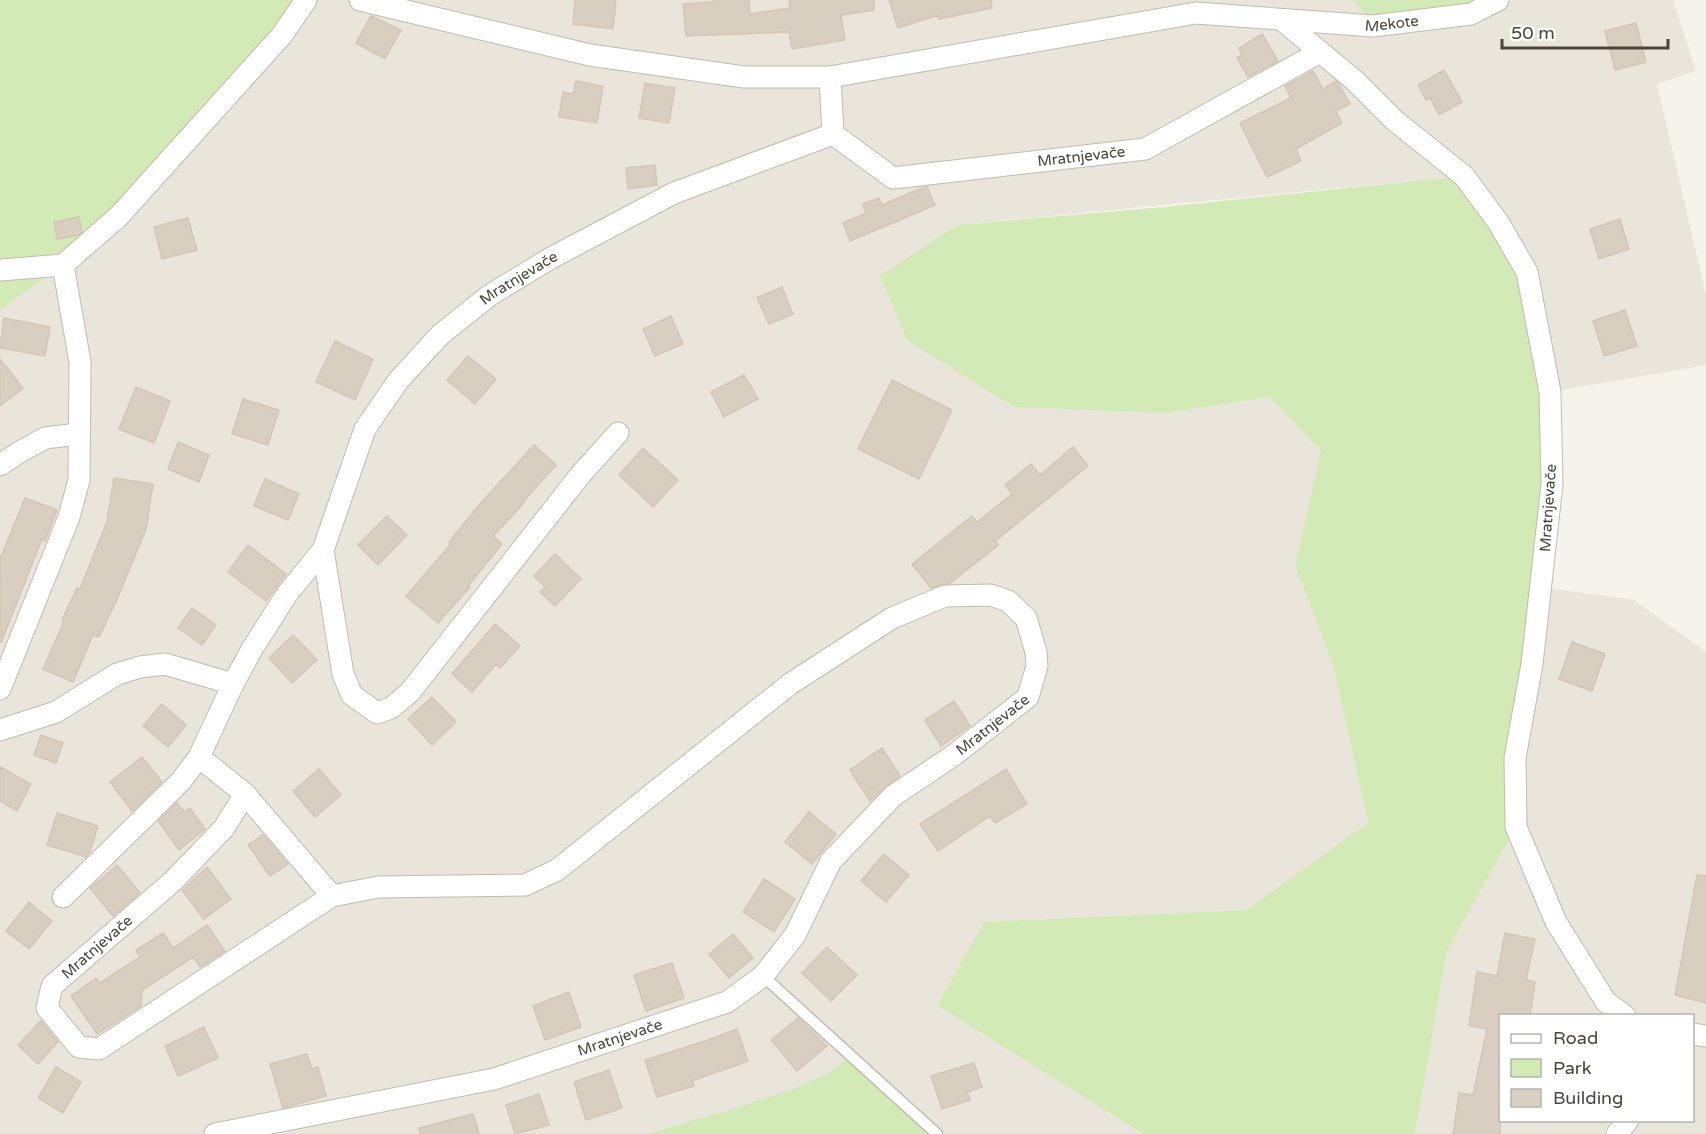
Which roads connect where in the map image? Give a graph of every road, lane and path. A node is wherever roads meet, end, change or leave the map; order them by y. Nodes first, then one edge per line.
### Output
1 (306, 0) edge
2 (360, 0) edge
3 (1498, 0) edge
4 (1282, 20) junction
5 (1320, 52) junction
6 (830, 77) junction
7 (833, 134) junction
8 (63, 265) junction
9 (0, 270) edge
10 (618, 433) dead end
11 (78, 434) junction
12 (0, 465) edge
13 (323, 550) junction
14 (232, 684) junction
15 (0, 690) edge
16 (0, 730) edge
17 (199, 757) junction
18 (245, 794) junction
19 (332, 896) junction
20 (63, 897) dead end
21 (763, 976) junction
22 (1622, 1014) edge
23 (1626, 1122) edge
24 (215, 1134) edge
25 (937, 1134) edge
26 (1617, 1134) edge

1 - 8 street
2 - 6 street
3 - 4 street, Mekote
4 - 5 street, Mratnjevače
4 - 6 street
5 - 7 street, Mratnjevače
5 - 22 street, Mratnjevače
6 - 7 street
7 - 13 street, Mratnjevače
8 - 9 street
8 - 11 street
10 - 13 street, Mratnjevače
11 - 12 street
11 - 15 street
13 - 14 street, Mratnjevače
14 - 16 street
14 - 17 street, Mratnjevače
17 - 18 street
17 - 20 street, Mratnjevače
18 - 19 street
18 - 19 street, Mratnjevače
19 - 21 street, Mratnjevače
21 - 24 street, Mratnjevače
21 - 25 lane
23 - 26 street

